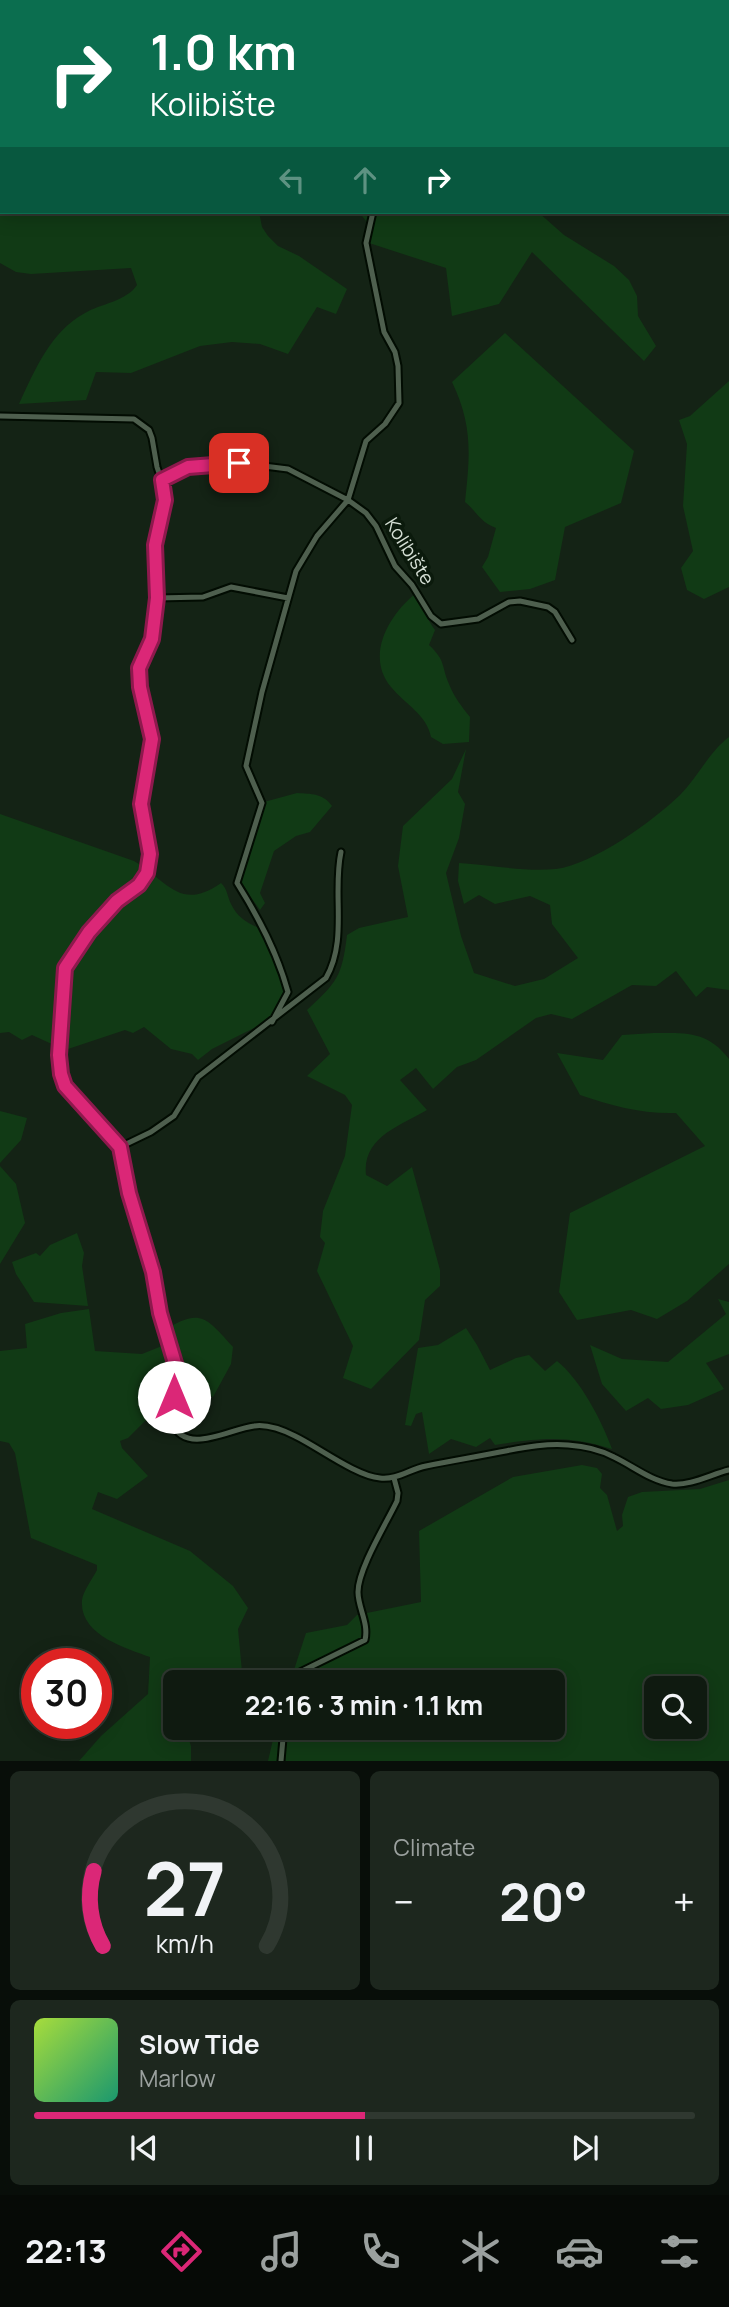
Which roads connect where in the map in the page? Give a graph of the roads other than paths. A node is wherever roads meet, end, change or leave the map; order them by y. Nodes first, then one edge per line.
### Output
1 (373, 214) edge
2 (0, 416) edge
3 (162, 480) junction
4 (348, 500) junction
5 (157, 598) junction
6 (288, 598) junction
7 (572, 640) dead end
8 (341, 852) dead end
9 (272, 1022) junction
10 (120, 1147) junction
11 (729, 1470) edge
12 (394, 1478) junction
13 (304, 1670) edge
14 (283, 1740) edge
15 (281, 1761) edge

1 - 4 street
2 - 3 street
3 - 4 street, Kolibište
3 - 5 street
4 - 6 street
4 - 7 street, Kolibište
5 - 6 street
5 - 10 street
6 - 9 street
8 - 9 street
9 - 10 street
10 - 12 street
11 - 12 street
12 - 13 street
14 - 15 street

